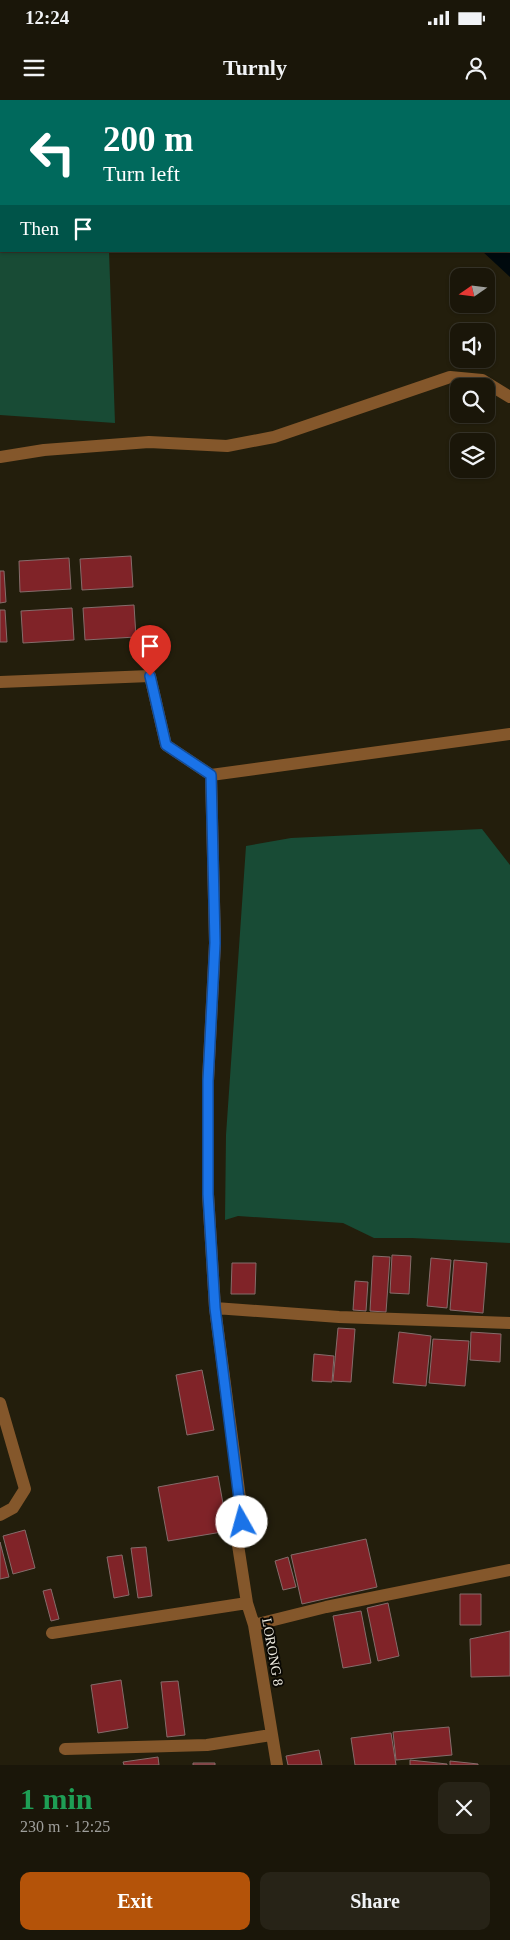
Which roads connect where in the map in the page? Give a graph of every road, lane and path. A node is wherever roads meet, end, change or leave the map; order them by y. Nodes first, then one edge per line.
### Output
1 (510, 397) edge
2 (0, 457) edge
3 (0, 682) edge
4 (510, 734) edge
5 (211, 775) junction
6 (215, 1308) junction
7 (510, 1323) edge
8 (0, 1403) edge
9 (0, 1515) edge
10 (510, 1570) edge
11 (247, 1603) junction
12 (254, 1624) junction
13 (52, 1634) dead end
14 (271, 1736) junction
15 (65, 1749) dead end
16 (277, 1765) edge

1 - 2 street
3 - 5 street
4 - 5 street
5 - 6 street, LORONG 8
6 - 7 street
6 - 11 street, LORONG 8
8 - 9 street
10 - 12 street
11 - 12 street, LORONG 8
11 - 13 street
12 - 14 street, LORONG 8
14 - 15 street
14 - 16 street, LORONG 8

